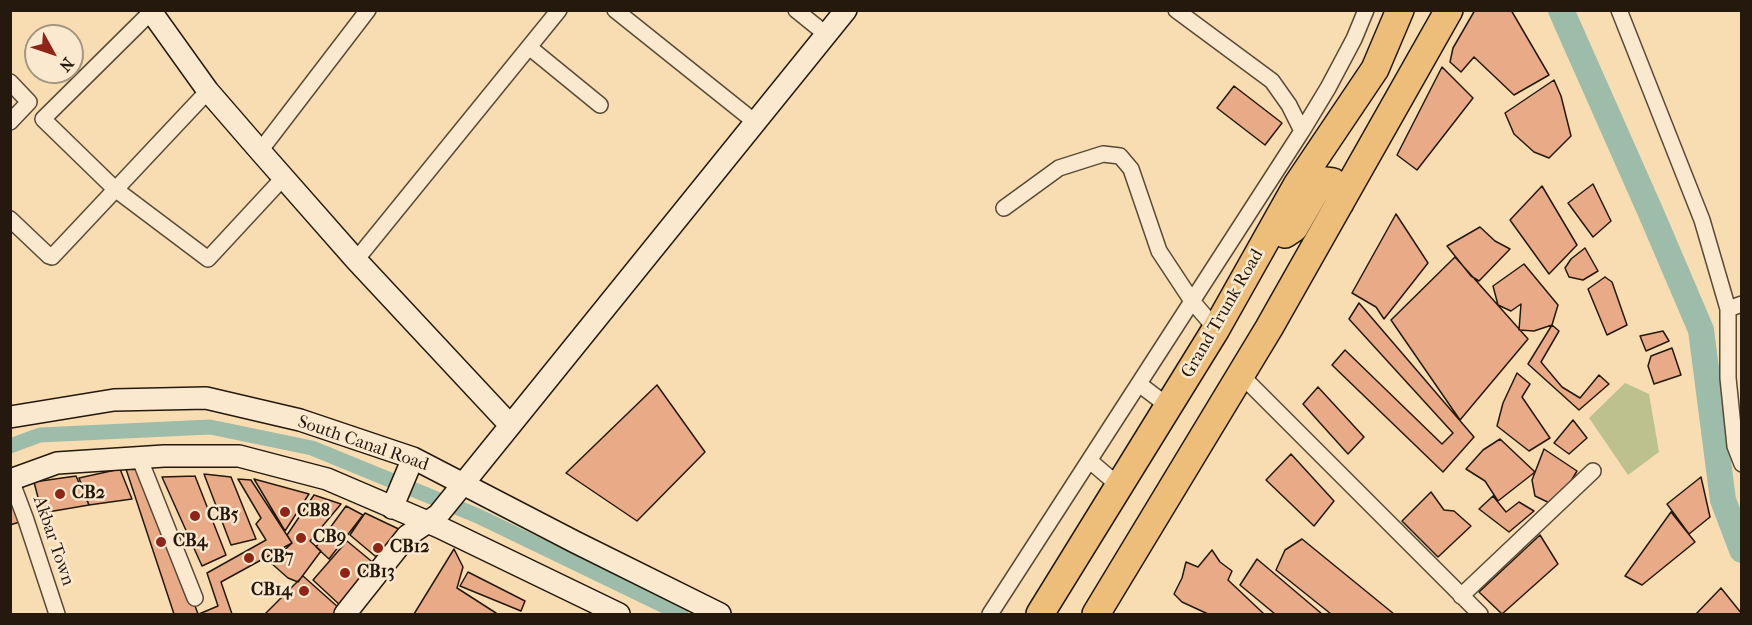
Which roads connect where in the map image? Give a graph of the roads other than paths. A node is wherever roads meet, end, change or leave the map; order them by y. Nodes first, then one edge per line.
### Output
1 (368, 10) edge
2 (559, 10) edge
3 (615, 10) edge
4 (796, 10) edge
5 (846, 10) edge
6 (1176, 10) edge
7 (1366, 10) edge
8 (1400, 10) edge
9 (1449, 10) edge
10 (1619, 10) edge
11 (151, 11) edge
12 (827, 35) junction
13 (529, 48) junction
14 (10, 82) edge
15 (208, 91) junction
16 (600, 105) dead end
17 (10, 122) edge
18 (755, 122) junction
19 (1302, 131) junction
20 (260, 151) junction
21 (284, 177) junction
22 (1272, 178) junction
23 (115, 189) junction
24 (1340, 203) junction
25 (1004, 208) dead end
26 (10, 219) edge
27 (1261, 249) junction
28 (356, 260) junction
29 (1192, 301) junction
30 (1735, 306) edge
31 (1216, 329) junction
32 (1240, 375) junction
33 (1139, 384) junction
34 (1168, 406) junction
35 (10, 417) edge
36 (510, 425) junction
37 (140, 457) junction
38 (413, 459) junction
39 (1090, 461) junction
40 (1742, 464) edge
41 (1593, 471) dead end
42 (10, 480) edge
43 (462, 484) junction
44 (1118, 485) junction
45 (393, 506) junction
46 (433, 518) junction
47 (1461, 596) junction
48 (195, 597) dead end
49 (1046, 604) edge
50 (57, 615) edge
51 (345, 615) edge
52 (618, 615) edge
53 (720, 615) edge
54 (990, 615) edge
55 (1026, 615) edge
56 (1096, 615) edge
57 (1480, 615) edge

1 - 20 street
2 - 13 street
3 - 18 street
4 - 12 street
5 - 12 main road
6 - 19 street
7 - 19 street
8 - 27 highway, Grand Trunk Road
9 - 24 highway
10 - 30 street
11 - 15 main road
11 - 23 street
12 - 18 main road
13 - 16 street
13 - 28 street
14 - 17 street
15 - 20 main road
15 - 23 street
18 - 36 main road
19 - 22 street
20 - 21 main road
21 - 23 street
21 - 28 main road
22 - 27 street
22 - 29 street
23 - 26 street
24 - 27 highway
24 - 32 highway
25 - 29 street
27 - 31 highway, Grand Trunk Road
28 - 36 main road
29 - 31 street
29 - 33 street
30 - 40 street
31 - 34 highway, Grand Trunk Road
32 - 47 street
32 - 56 highway
33 - 34 street
33 - 39 street
34 - 44 highway, Grand Trunk Road
35 - 38 main road, South Canal Road
36 - 43 main road
37 - 42 main road
37 - 45 main road
37 - 48 street
38 - 43 main road, South Canal Road
38 - 45 main road
39 - 44 street
39 - 54 street
41 - 47 street
42 - 50 street, Akbar Town
43 - 46 main road
43 - 53 main road, South Canal Road
44 - 49 highway, Grand Trunk Road
45 - 46 main road
46 - 51 main road
46 - 52 main road
47 - 57 street
49 - 55 main road

